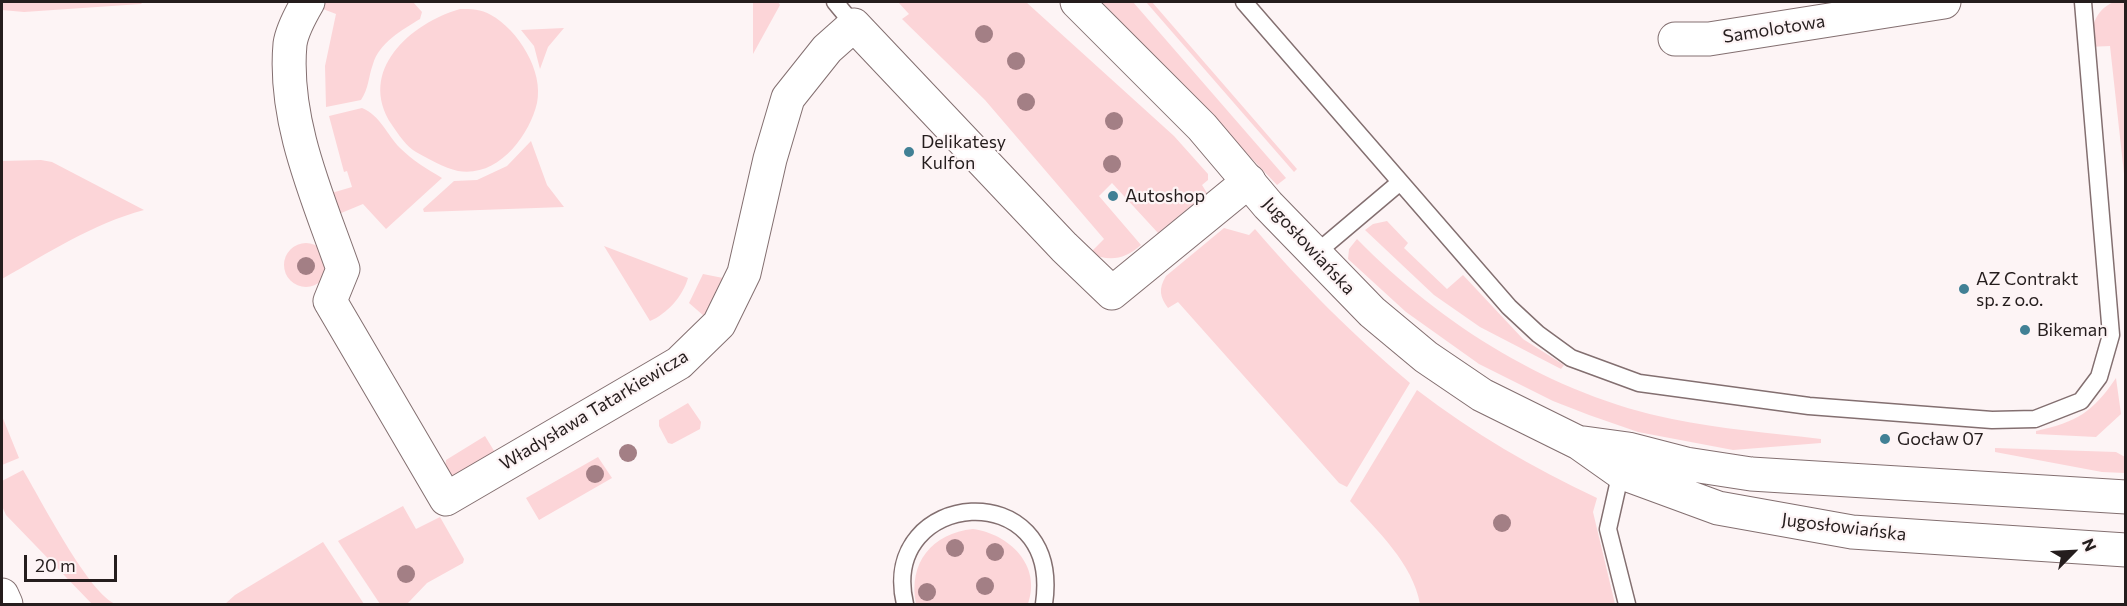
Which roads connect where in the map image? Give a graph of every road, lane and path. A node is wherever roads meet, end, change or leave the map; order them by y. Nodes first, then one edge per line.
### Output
1 (308, 2) edge
2 (1077, 2) edge
3 (1244, 2) edge
4 (1944, 2) edge
5 (2083, 2) edge
6 (844, 13) edge
7 (1676, 39) dead end
8 (1249, 181) junction
9 (1399, 183) junction
10 (1315, 254) junction
11 (1624, 460) junction
12 (2126, 497) edge
13 (2126, 550) edge
14 (2, 595) edge
15 (6, 604) edge
16 (905, 604) edge
17 (1044, 604) edge
18 (1627, 604) edge

1 - 6 street, Władysława Tatarkiewicza
2 - 8 street, Jugosłowiańska
3 - 9 lane
4 - 7 street, Samolotowa
5 - 9 lane
6 - 8 street, Władysława Tatarkiewicza
8 - 10 street, Jugosłowiańska
9 - 10 lane
10 - 11 street, Jugosłowiańska
11 - 12 street, Jugosłowiańska
11 - 13 street, Jugosłowiańska
11 - 18 lane
14 - 15 street
16 - 17 lane

